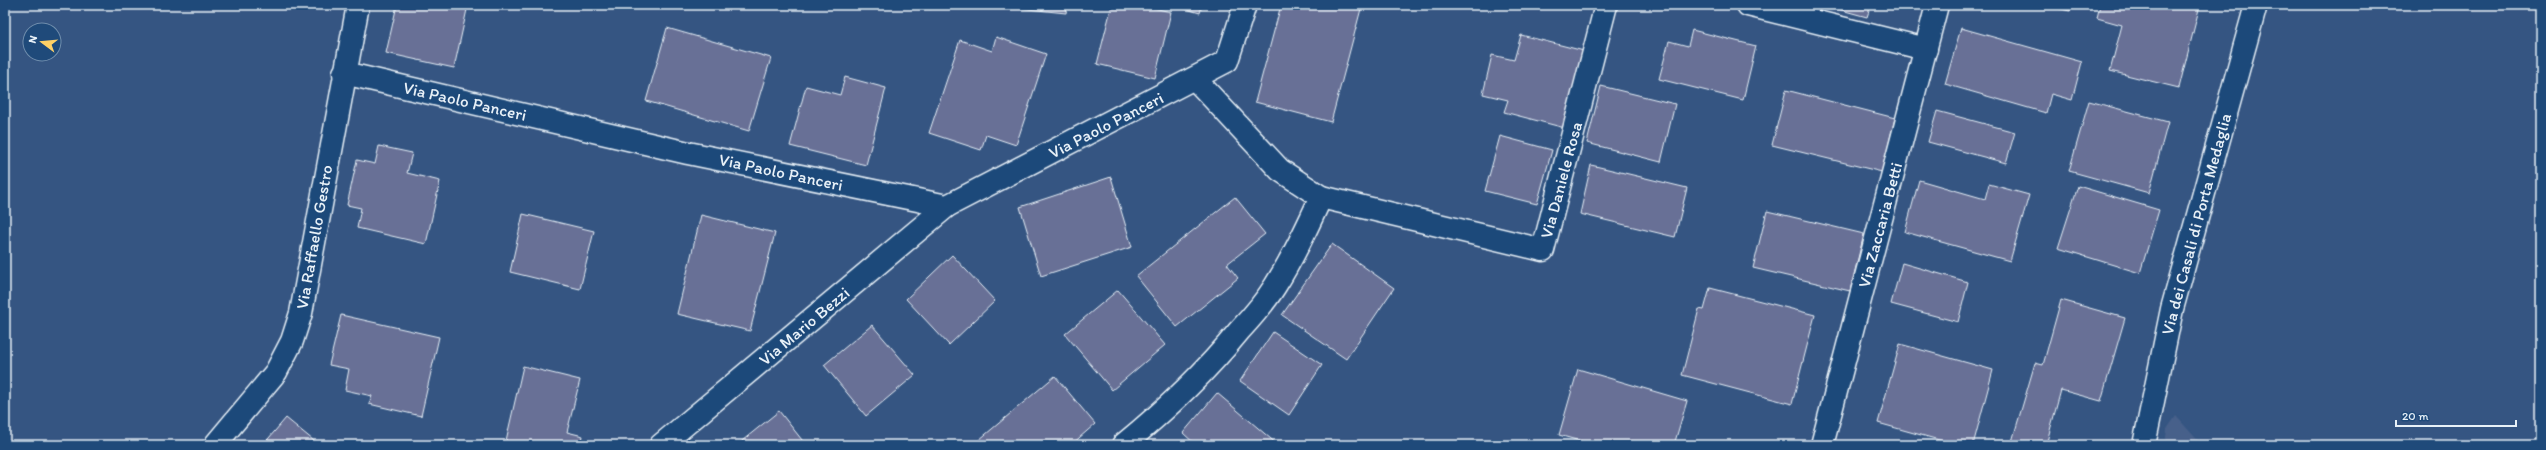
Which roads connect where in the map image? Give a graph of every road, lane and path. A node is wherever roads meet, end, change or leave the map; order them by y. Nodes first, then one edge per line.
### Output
1 (358, 5) edge
2 (1244, 5) edge
3 (1606, 5) edge
4 (1748, 5) edge
5 (1937, 5) edge
6 (2256, 5) edge
7 (1926, 49) junction
8 (344, 73) junction
9 (1195, 80) junction
10 (1321, 197) junction
11 (946, 206) junction
12 (215, 445) edge
13 (661, 445) edge
14 (1123, 445) edge
15 (1822, 445) edge
16 (2144, 445) edge

1 - 8 street, Via Raffaello Gestro
2 - 9 street, Via Paolo Panceri
3 - 10 street, Via Daniele Rosa
4 - 7 street
5 - 7 street, Via Zaccaria Betti
6 - 16 street, Via dei Casali di Porta Medaglia
7 - 15 street, Via Zaccaria Betti
8 - 11 street, Via Paolo Panceri
8 - 12 street, Via Raffaello Gestro
9 - 10 street
9 - 11 street, Via Paolo Panceri
10 - 14 street
11 - 13 street, Via Mario Bezzi

